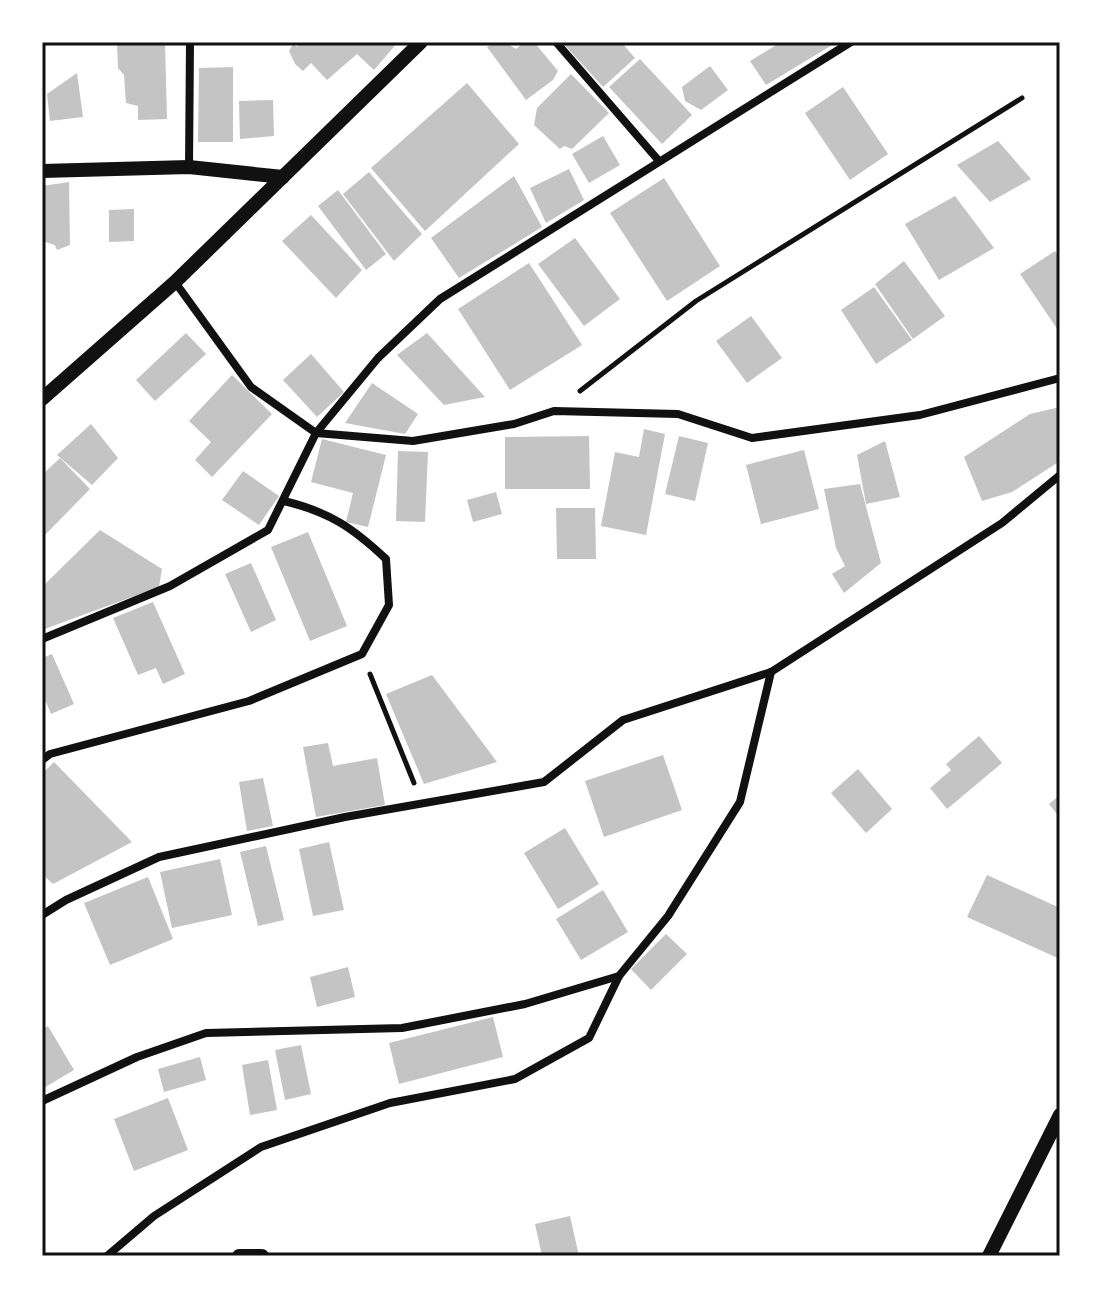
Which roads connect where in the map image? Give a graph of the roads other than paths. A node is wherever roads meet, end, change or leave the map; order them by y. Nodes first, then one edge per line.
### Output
1 (190, 42) edge
2 (421, 42) edge
3 (556, 42) edge
4 (851, 42) edge
5 (659, 161) junction
6 (189, 167) junction
7 (42, 171) edge
8 (283, 177) junction
9 (175, 282) junction
10 (1060, 378) edge
11 (42, 399) edge
12 (316, 433) junction
13 (1060, 475) edge
14 (284, 501) junction
15 (42, 639) edge
16 (771, 672) junction
17 (42, 760) edge
18 (42, 915) edge
19 (619, 976) junction
20 (42, 1101) edge
21 (1060, 1115) edge
22 (107, 1256) edge
23 (239, 1256) edge
24 (262, 1256) edge
25 (989, 1256) edge

1 - 6 street
2 - 8 street
3 - 5 street
4 - 5 street
5 - 12 street
6 - 7 street
6 - 8 street
8 - 9 street
9 - 11 street
9 - 12 street
10 - 12 street
12 - 14 street
13 - 16 street
14 - 15 street
14 - 17 street
16 - 18 street
16 - 19 street
19 - 20 street
19 - 22 street
21 - 25 street
23 - 24 street

